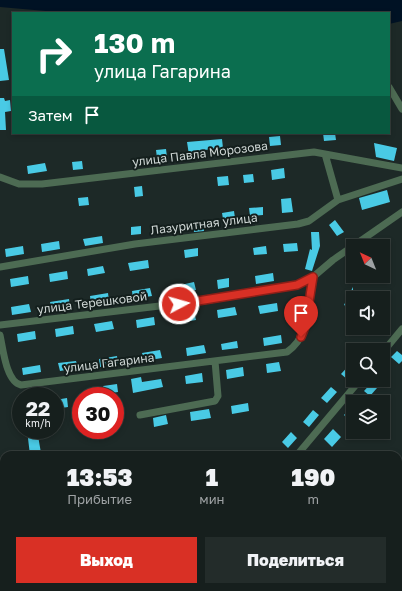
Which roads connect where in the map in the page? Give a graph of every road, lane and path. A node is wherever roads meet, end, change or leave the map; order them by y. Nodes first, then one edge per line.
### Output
1 (390, 89) edge
2 (402, 110) edge
3 (324, 154) junction
4 (402, 168) edge
5 (0, 177) edge
6 (402, 179) edge
7 (338, 200) junction
8 (402, 212) edge
9 (0, 267) edge
10 (313, 277) junction
11 (0, 325) edge
12 (402, 329) edge
13 (0, 335) edge
14 (390, 344) edge
15 (215, 361) junction
16 (354, 387) edge
17 (140, 415) dead end
18 (301, 451) edge

1 - 2 street
3 - 4 street, улица Павла Морозова
3 - 5 street, улица Павла Морозова
3 - 7 street
6 - 7 street, Лазуритная улица
7 - 9 street, Лазуритная улица
8 - 10 street, улица Терешковой
10 - 11 street, улица Терешковой
10 - 15 street, улица Гагарина
12 - 14 street
13 - 15 street, улица Гагарина
15 - 17 street
16 - 18 street

